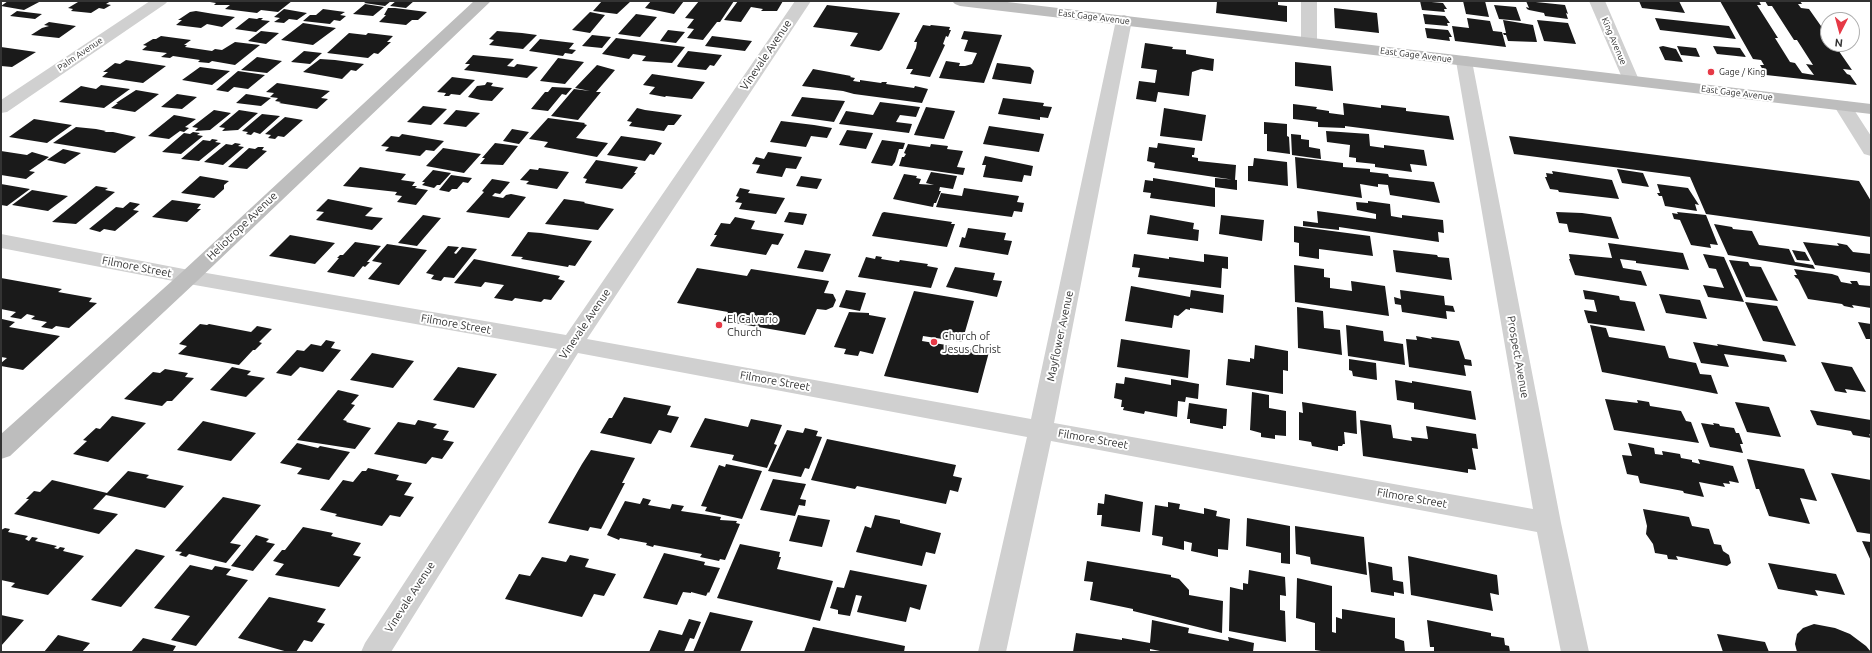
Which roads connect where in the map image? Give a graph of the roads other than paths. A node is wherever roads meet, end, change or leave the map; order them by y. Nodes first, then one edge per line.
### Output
1 (160, 1) edge
2 (482, 1) edge
3 (803, 1) edge
4 (960, 1) edge
5 (1309, 1) edge
6 (1598, 1) edge
7 (1124, 20) junction
8 (1309, 42) junction
9 (1464, 61) junction
10 (1631, 80) junction
11 (1843, 106) junction
12 (1, 108) edge
13 (1871, 109) edge
14 (1871, 150) edge
15 (1, 241) edge
16 (189, 277) junction
17 (572, 344) junction
18 (1041, 430) junction
19 (1, 449) edge
20 (1548, 523) junction
21 (375, 652) edge
22 (992, 652) edge
23 (1575, 652) edge

1 - 12 street, Palm Avenue
2 - 16 main road, Heliotrope Avenue
3 - 17 street, Vinevale Avenue
4 - 7 main road, East Gage Avenue
5 - 8 street
6 - 10 street, King Avenue
7 - 8 main road, East Gage Avenue
7 - 18 street, Mayflower Avenue
8 - 9 main road, East Gage Avenue
9 - 10 main road, East Gage Avenue
9 - 20 street, Prospect Avenue
10 - 11 main road, East Gage Avenue
11 - 13 main road, East Gage Avenue
11 - 14 street
15 - 16 street, Filmore Street
16 - 17 street, Filmore Street
16 - 19 main road, Heliotrope Avenue
17 - 18 street, Filmore Street
17 - 21 street, Vinevale Avenue
18 - 20 street, Filmore Street
18 - 22 street, Mayflower Avenue
20 - 23 street, Prospect Avenue

